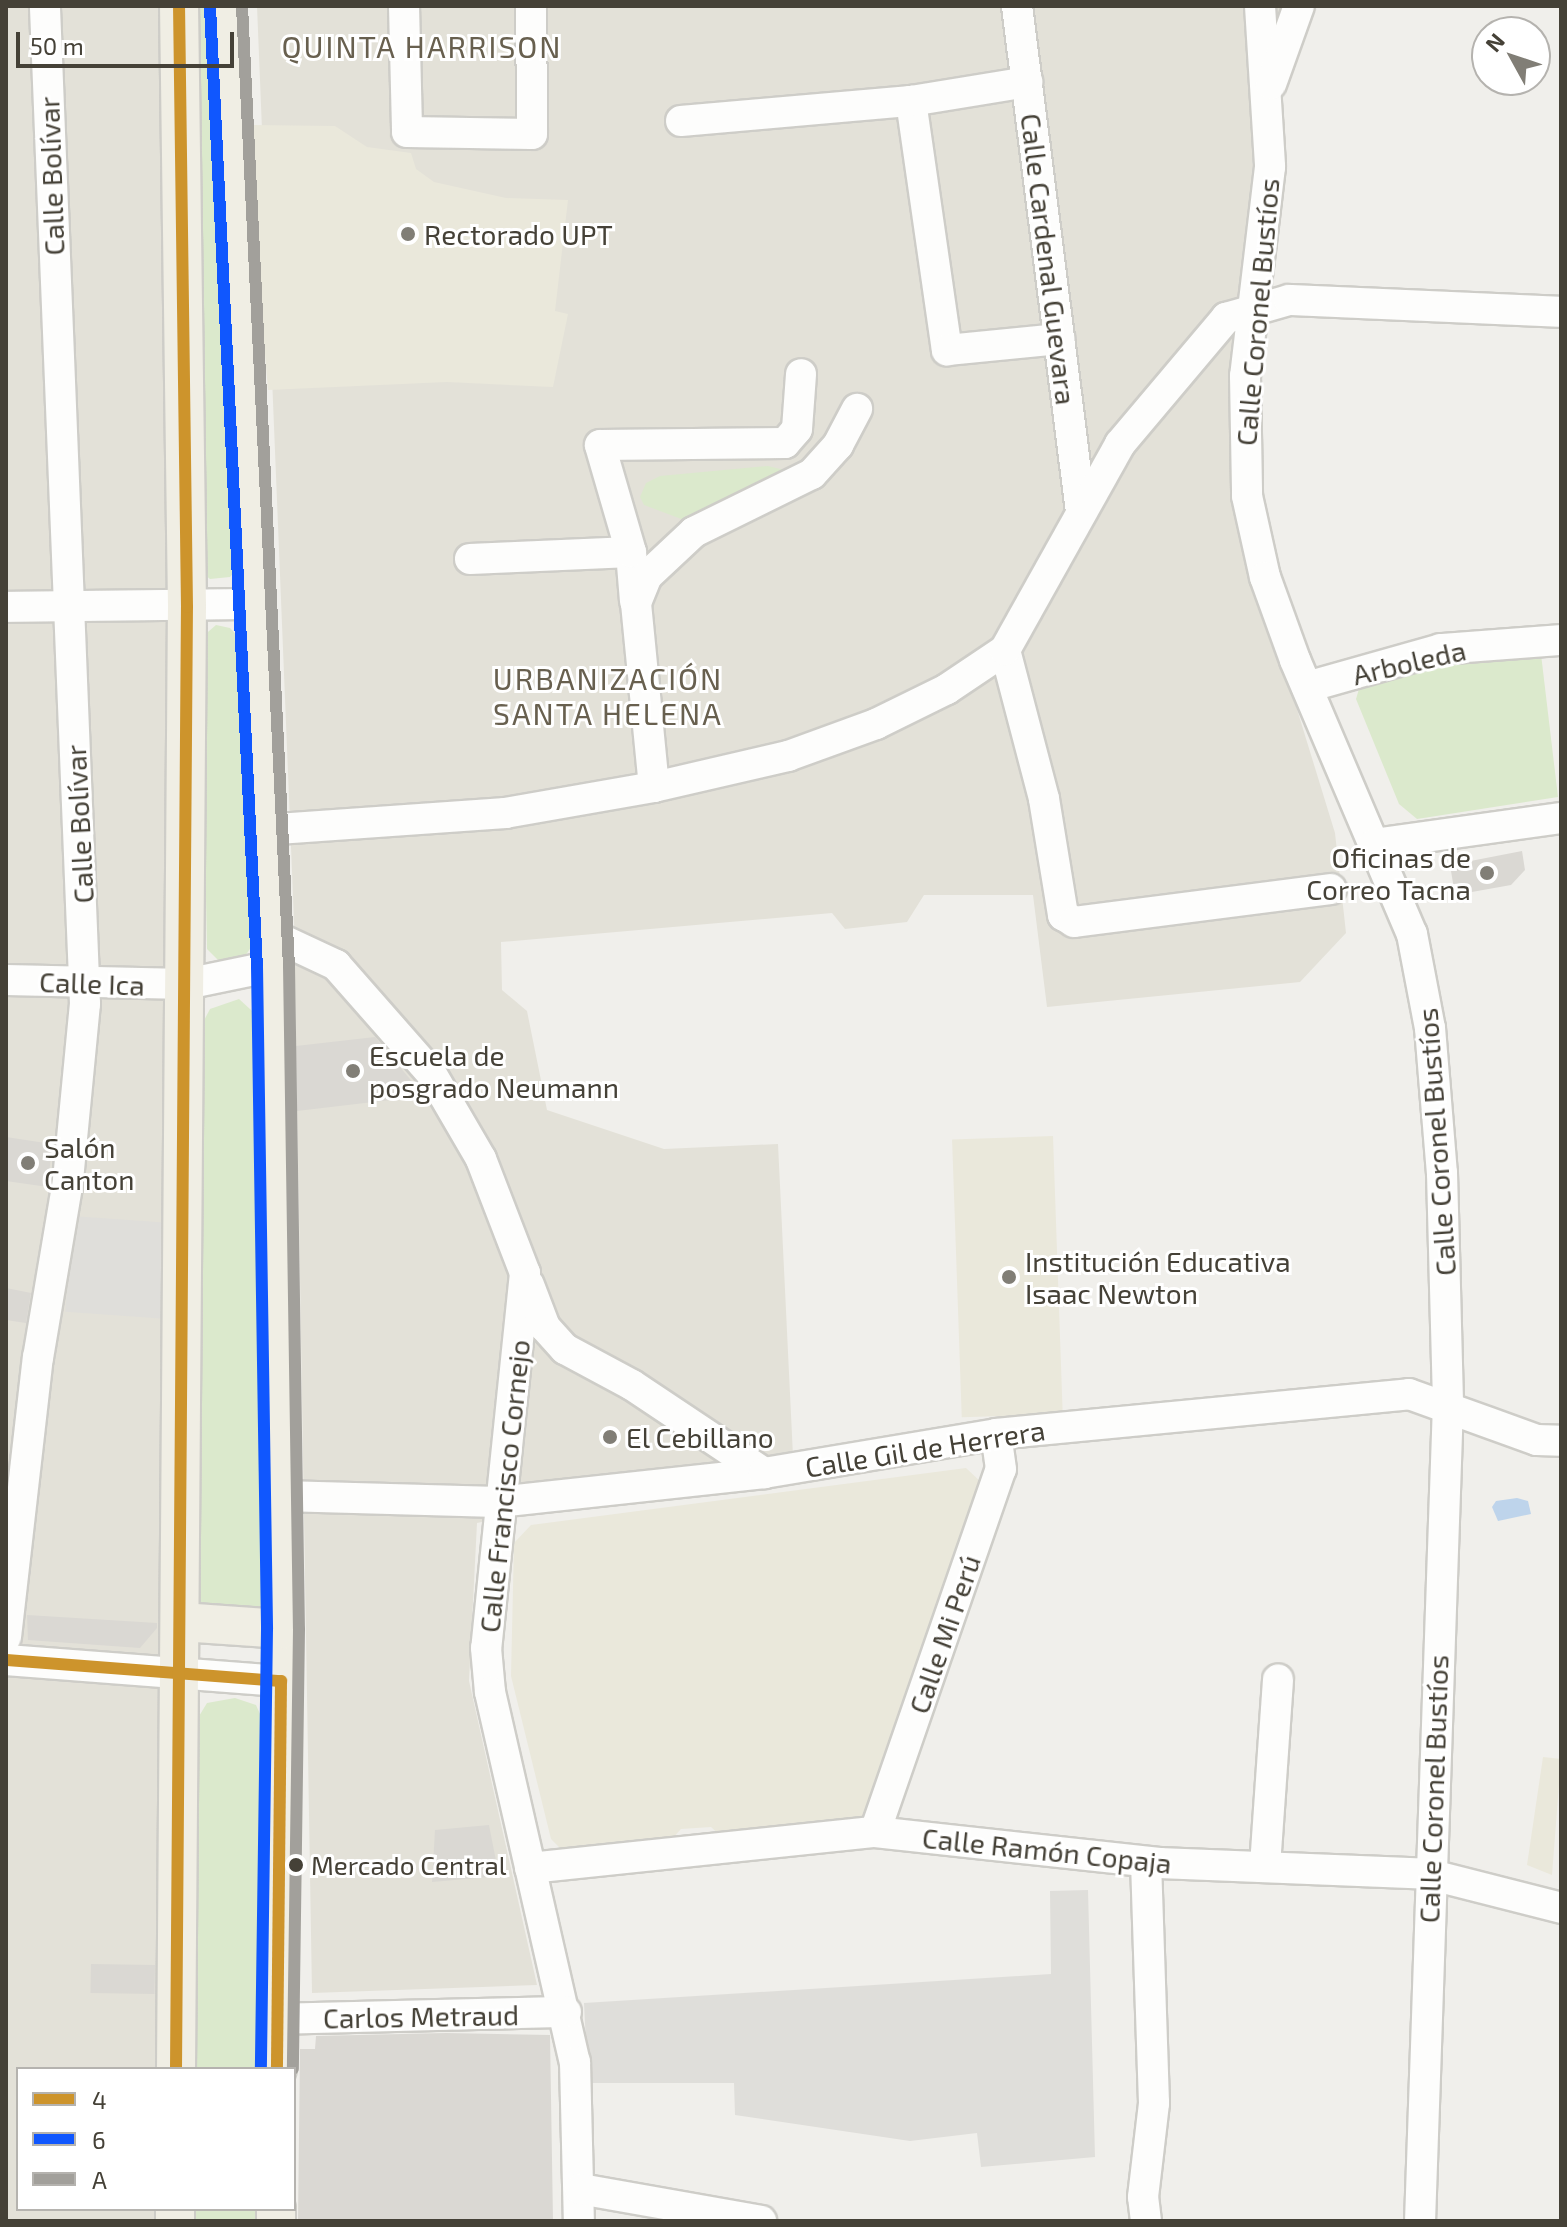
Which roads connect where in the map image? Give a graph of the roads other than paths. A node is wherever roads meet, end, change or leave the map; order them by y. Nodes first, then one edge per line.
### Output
1 (45, 6) edge
2 (179, 6) edge
3 (226, 6) edge
4 (404, 6) edge
5 (531, 6) edge
6 (1017, 6) edge
7 (1260, 6) edge
8 (1299, 6) edge
9 (1027, 82) junction
10 (1266, 98) junction
11 (911, 101) junction
12 (681, 121) dead end
13 (1252, 307) junction
14 (1561, 312) edge
15 (1059, 339) junction
16 (801, 374) dead end
17 (857, 409) dead end
18 (1081, 512) junction
19 (631, 552) junction
20 (470, 559) dead end
21 (636, 603) junction
22 (251, 604) junction
23 (67, 605) junction
24 (6, 607) edge
25 (187, 607) junction
26 (1561, 640) edge
27 (1005, 650) junction
28 (1307, 687) junction
29 (654, 787) junction
30 (1561, 818) edge
31 (263, 830) junction
32 (1374, 844) junction
33 (1331, 889) dead end
34 (272, 950) junction
35 (6, 980) edge
36 (84, 982) junction
37 (186, 984) junction
38 (525, 1273) junction
39 (1448, 1404) junction
40 (996, 1434) junction
41 (1561, 1441) edge
42 (764, 1473) junction
43 (282, 1496) junction
44 (498, 1502) junction
45 (182, 1622) junction
46 (283, 1629) junction
47 (6, 1637) edge
48 (6, 1660) edge
49 (181, 1670) junction
50 (1278, 1679) dead end
51 (281, 1681) junction
52 (875, 1832) junction
53 (1146, 1862) junction
54 (1265, 1866) junction
55 (530, 1868) junction
56 (1428, 1874) junction
57 (1561, 1908) edge
58 (566, 2012) junction
59 (277, 2019) junction
60 (176, 2067) edge
61 (277, 2067) edge
62 (580, 2189) junction
63 (579, 2221) edge
64 (761, 2221) edge
65 (1146, 2221) edge
66 (1420, 2221) edge

1 - 23 street, Calle Bolívar
2 - 25 main road
3 - 22 main road
4 - 5 street
6 - 9 street, Calle Cardenal Guevara
7 - 10 street, Calle Coronel Bustíos
8 - 10 street, Calle Coronel Bustíos
9 - 11 street
9 - 15 street, Calle Cardenal Guevara
10 - 13 street, Calle Coronel Bustíos
11 - 12 street
11 - 15 street
13 - 14 street
13 - 18 street
13 - 28 street, Calle Coronel Bustíos
15 - 18 street, Calle Cardenal Guevara
16 - 19 street
17 - 21 street
18 - 27 street
19 - 20 street
19 - 21 street
21 - 29 street
22 - 25 street
22 - 31 main road
23 - 24 street
23 - 25 street
23 - 36 street, Calle Bolívar
25 - 37 main road
26 - 28 street, Arboleda
27 - 29 street
27 - 33 street
28 - 32 street, Calle Coronel Bustíos
29 - 31 street
30 - 32 street
31 - 34 main road
32 - 39 street, Calle Coronel Bustíos
34 - 37 street, Calle Ica
34 - 38 street, Calle Francisco Cornejo
34 - 43 main road
35 - 36 street, Calle Ica
36 - 37 street, Calle Ica
36 - 47 street, Calle Bolívar
37 - 45 main road
38 - 42 street
38 - 44 street, Calle Francisco Cornejo
39 - 40 street, Calle Gil de Herrera
39 - 41 street, Calle Gil de Herrera
39 - 56 street, Calle Coronel Bustíos
40 - 42 street, Calle Gil de Herrera
40 - 52 street, Calle Mi Perú
42 - 44 street, Calle Gil de Herrera
43 - 44 street, Calle Gil de Herrera
43 - 46 main road
44 - 55 street, Calle Francisco Cornejo
45 - 46 main road
45 - 49 main road
46 - 51 main road
48 - 49 street
49 - 51 street
49 - 60 main road
50 - 54 street
51 - 59 main road
52 - 53 street, Calle Ramón Copaja
52 - 55 street, Calle Ramón Copaja
53 - 54 street, Calle Ramón Copaja
53 - 65 street
54 - 56 street, Calle Ramón Copaja
55 - 58 street, Calle Francisco Cornejo
56 - 57 street, Calle Ramón Copaja
56 - 66 street, Calle Coronel Bustíos
58 - 59 street, Carlos Metraud
58 - 62 street, Calle Francisco Cornejo
59 - 61 main road
62 - 63 street, Calle Francisco Cornejo
62 - 64 street

